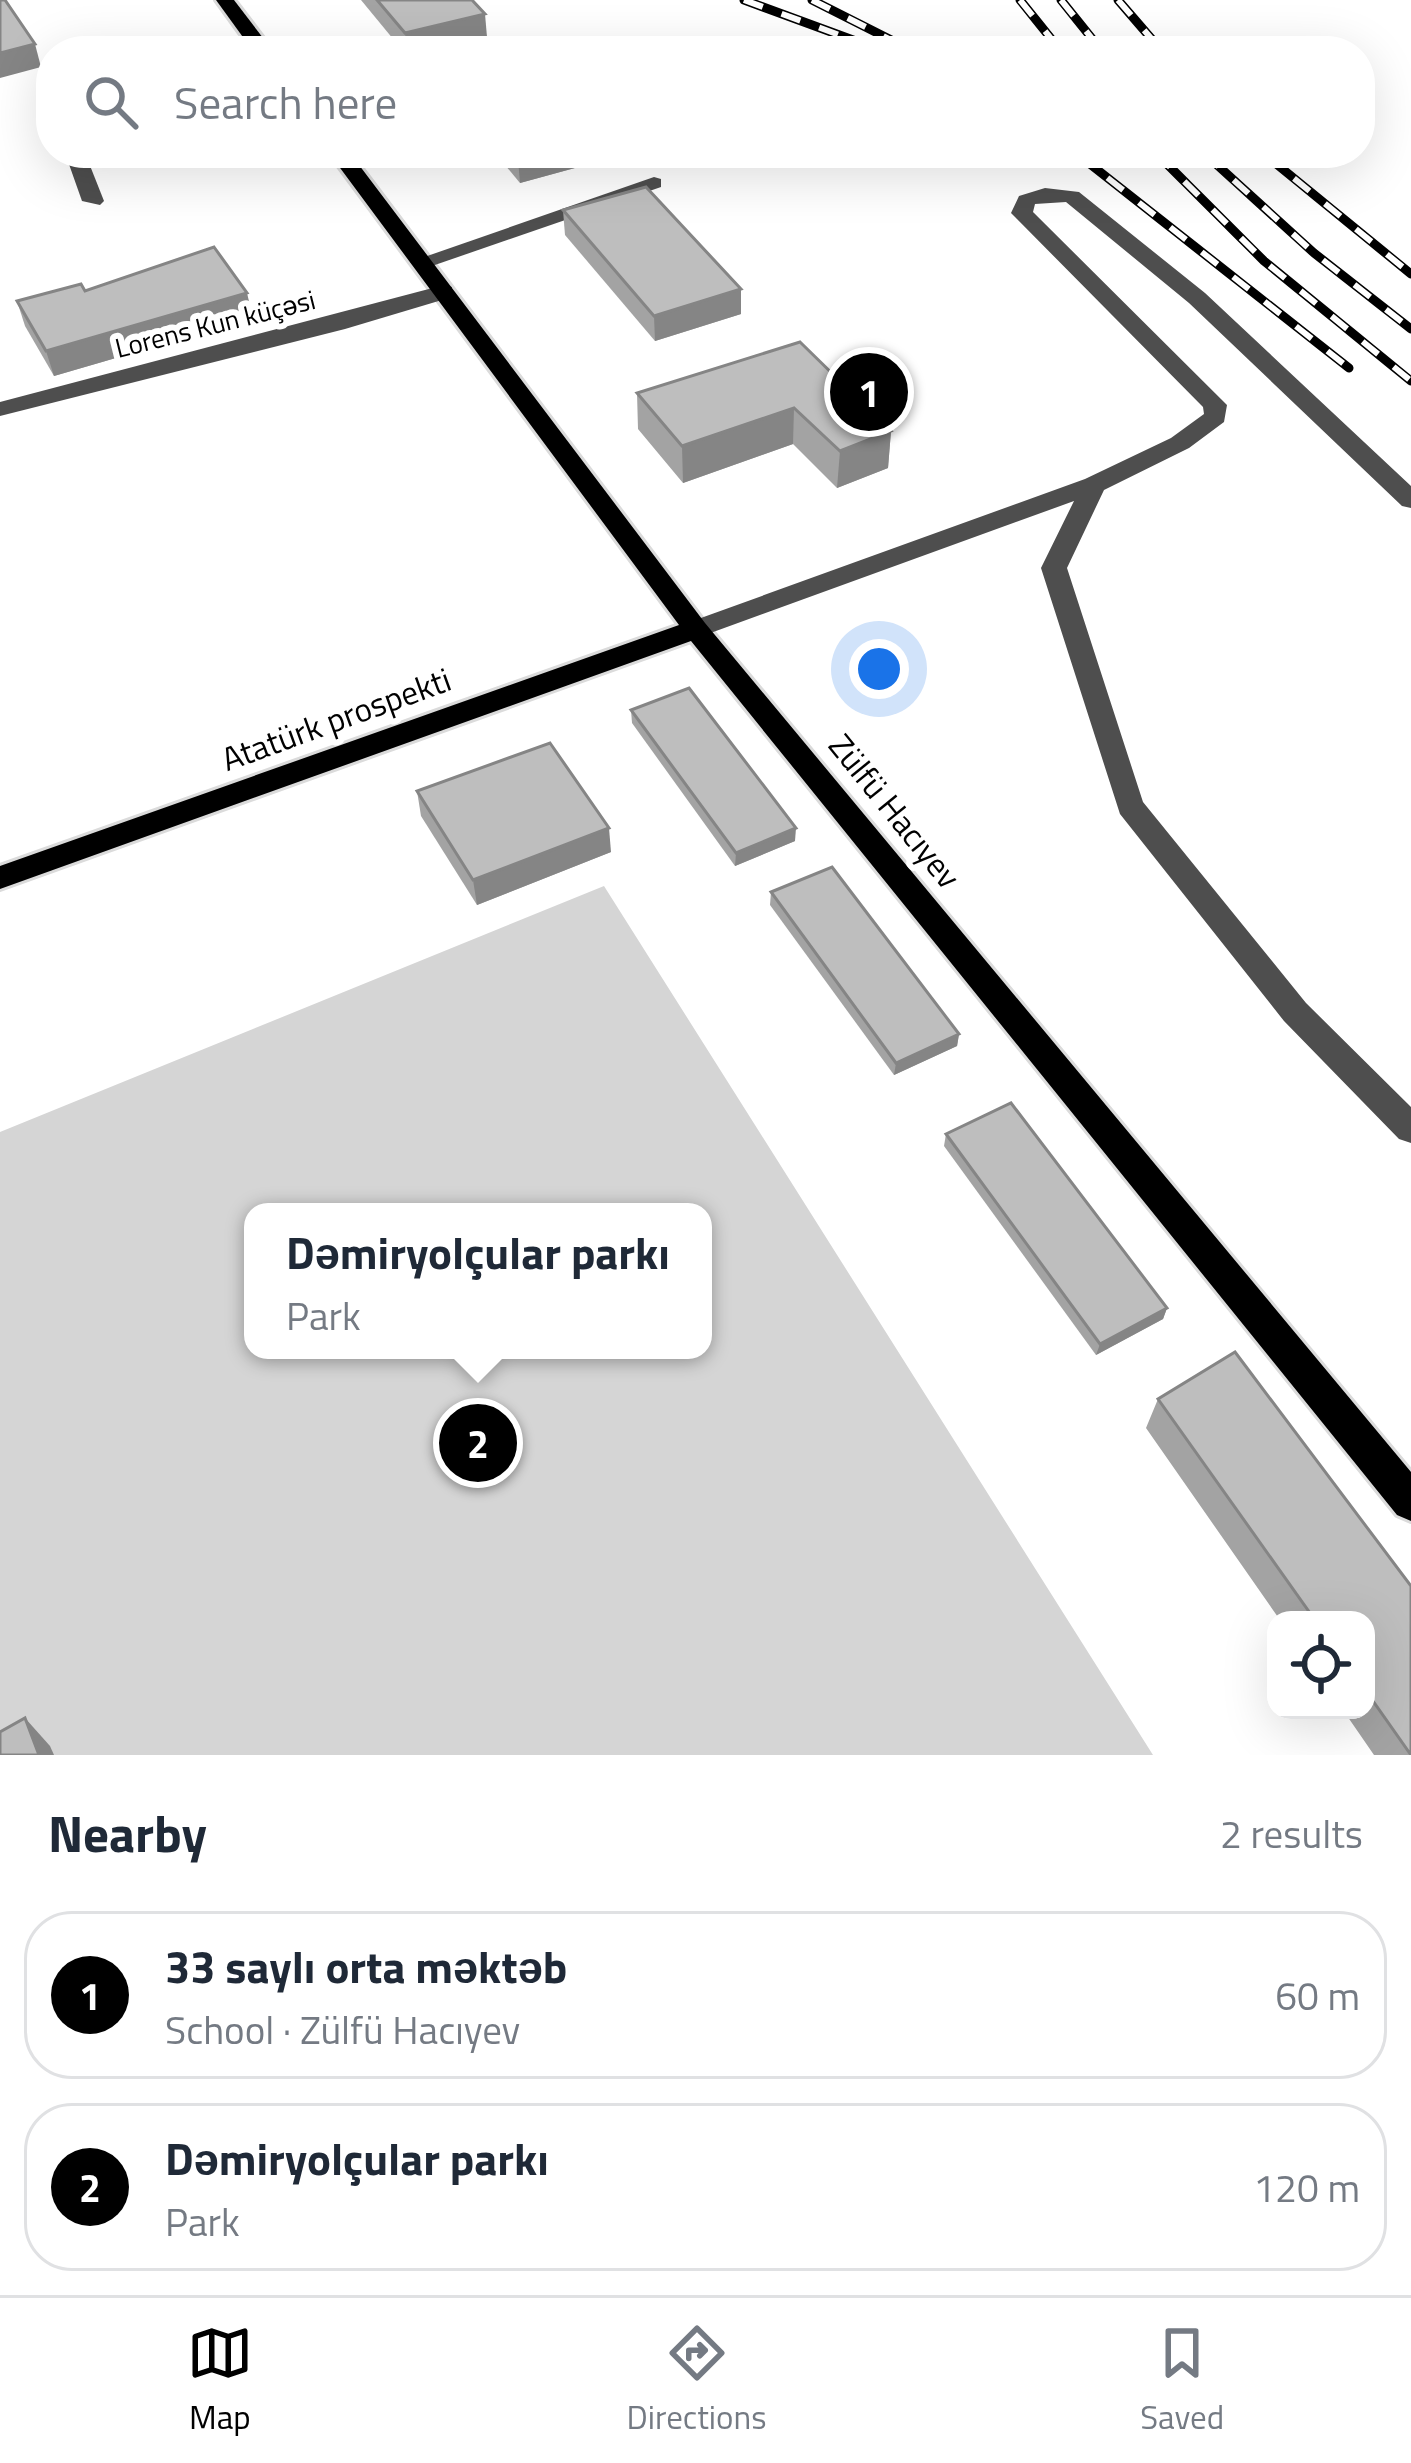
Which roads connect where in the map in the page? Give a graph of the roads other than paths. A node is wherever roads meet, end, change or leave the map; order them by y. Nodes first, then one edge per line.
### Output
1 (225, 0) edge
2 (246, 36) edge
3 (80, 168) edge
4 (350, 168) edge
5 (654, 183) dead end
6 (93, 201) dead end
7 (421, 262) junction
8 (444, 292) junction
9 (0, 409) edge
10 (1094, 485) junction
11 (1411, 500) edge
12 (696, 629) junction
13 (0, 878) edge
14 (1411, 1129) edge
15 (1411, 1502) edge

1 - 2 main road
3 - 6 street
4 - 7 main road, Zülfü Hacıyev
5 - 7 street
7 - 8 main road, Zülfü Hacıyev
8 - 9 street, Lorens Kun küçəsi
8 - 12 main road, Zülfü Hacıyev
10 - 11 street
10 - 12 street
10 - 14 street
12 - 13 main road, Atatürk prospekti
12 - 15 main road, Zülfü Hacıyev

